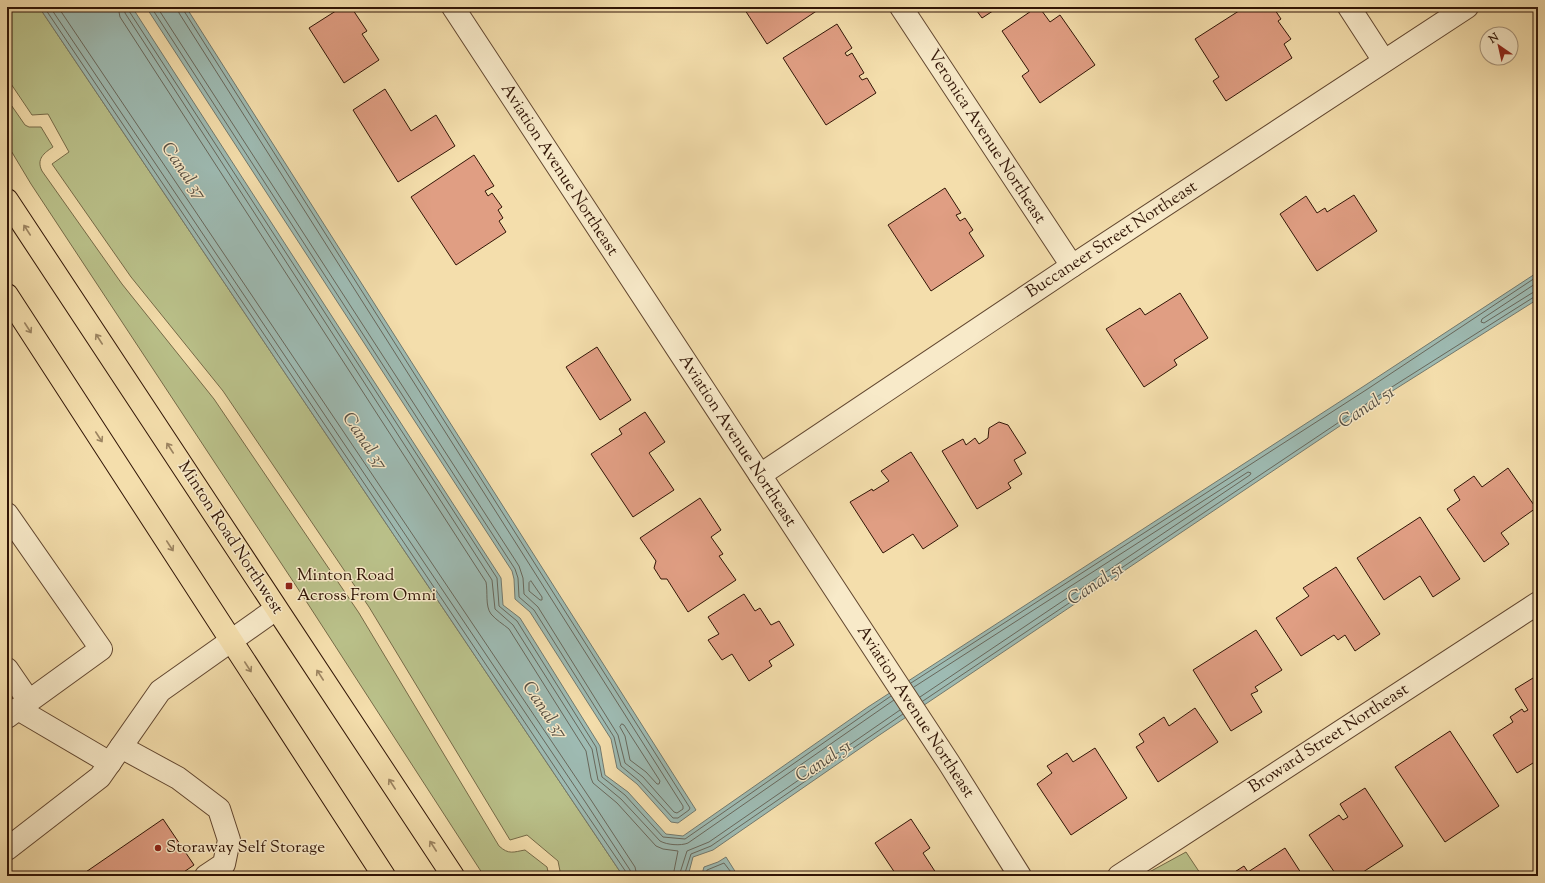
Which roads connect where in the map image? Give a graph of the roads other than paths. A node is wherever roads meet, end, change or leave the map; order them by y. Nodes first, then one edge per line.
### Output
1 (452, 7) edge
2 (901, 7) edge
3 (1349, 7) edge
4 (1467, 7) edge
5 (1384, 61) junction
6 (7, 200) edge
7 (1072, 266) junction
8 (7, 295) edge
9 (760, 475) junction
10 (7, 514) edge
11 (1538, 603) edge
12 (276, 609) junction
13 (231, 640) junction
14 (7, 669) edge
15 (18, 709) edge
16 (115, 755) junction
17 (7, 849) edge
18 (206, 876) edge
19 (384, 876) edge
20 (453, 876) edge
21 (1020, 876) edge
22 (1119, 876) edge

1 - 9 street, Aviation Avenue Northeast
2 - 7 street, Veronica Avenue Northeast
3 - 5 street
4 - 5 street, Buccaneer Street Northeast
5 - 7 street, Buccaneer Street Northeast
12 -> 6 main road, Minton Road Northwest
7 - 9 street, Buccaneer Street Northeast
8 -> 13 main road
9 - 21 street, Aviation Avenue Northeast
10 - 15 street
11 - 22 street, Broward Street Northeast
12 - 13 street
20 -> 12 main road, Minton Road Northwest
13 - 16 street
13 -> 19 main road
14 - 15 street
15 - 16 street
16 - 17 street
16 - 18 street

